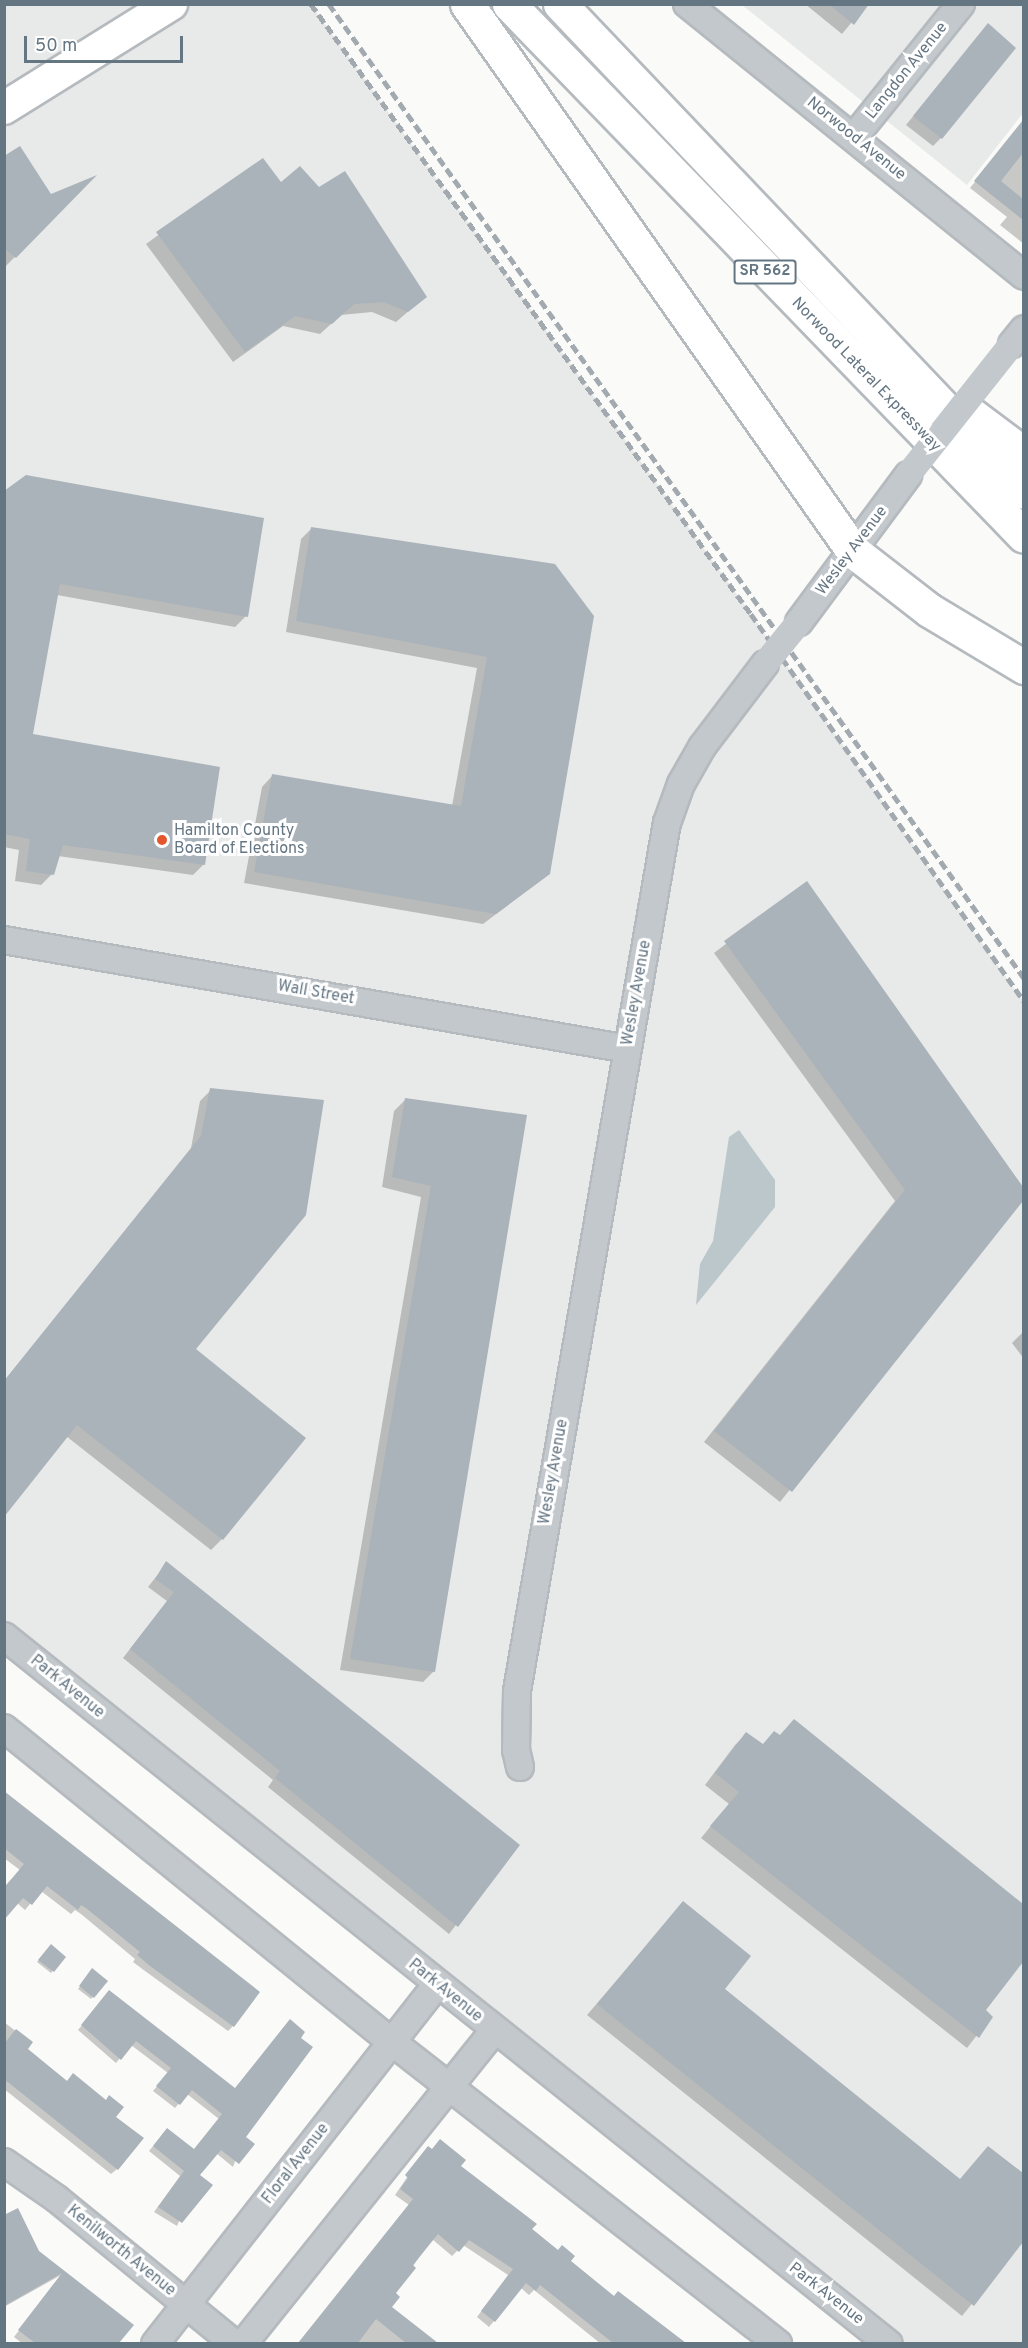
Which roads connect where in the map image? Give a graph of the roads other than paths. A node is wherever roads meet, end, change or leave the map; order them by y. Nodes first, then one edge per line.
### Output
1 (171, 4) edge
2 (467, 4) edge
3 (509, 4) edge
4 (560, 4) edge
5 (687, 4) edge
6 (960, 4) edge
7 (4, 108) edge
8 (854, 138) junction
9 (1023, 276) edge
10 (1018, 337) edge
11 (888, 351) junction
12 (1023, 454) edge
13 (1023, 492) edge
14 (1023, 536) edge
15 (853, 551) junction
16 (1023, 667) edge
17 (4, 940) edge
18 (628, 1049) junction
19 (4, 1636) edge
20 (4, 1728) edge
21 (520, 1767) dead end
22 (437, 1984) junction
23 (494, 2031) junction
24 (392, 2042) junction
25 (449, 2088) junction
26 (4, 2162) edge
27 (186, 2304) junction
28 (155, 2343) edge
29 (235, 2343) edge
30 (243, 2343) edge
31 (778, 2343) edge
32 (889, 2343) edge

1 - 7 main road
2 - 15 highway
3 - 14 highway, Norwood Lateral Expressway / SR 562
4 - 11 highway, Norwood Lateral Expressway / SR 562
5 - 8 street, Norwood Avenue
6 - 8 street, Langdon Avenue
8 - 9 street, Norwood Avenue
10 - 15 street, Wesley Avenue, bridge
11 - 12 highway
11 - 13 highway, Norwood Lateral Expressway / SR 562
15 - 16 highway
15 - 18 street, Wesley Avenue, bridge
17 - 18 street, Wall Street
18 - 21 street, Wesley Avenue
19 - 22 street, Park Avenue
20 - 24 street
22 - 23 street, Park Avenue
22 - 24 street, Floral Avenue
23 - 25 street
23 - 32 street, Park Avenue
24 - 25 street
24 - 27 street, Floral Avenue
25 - 30 street
25 - 31 street
26 - 27 street, Kenilworth Avenue
27 - 28 street, Floral Avenue
27 - 29 street, Kenilworth Avenue

